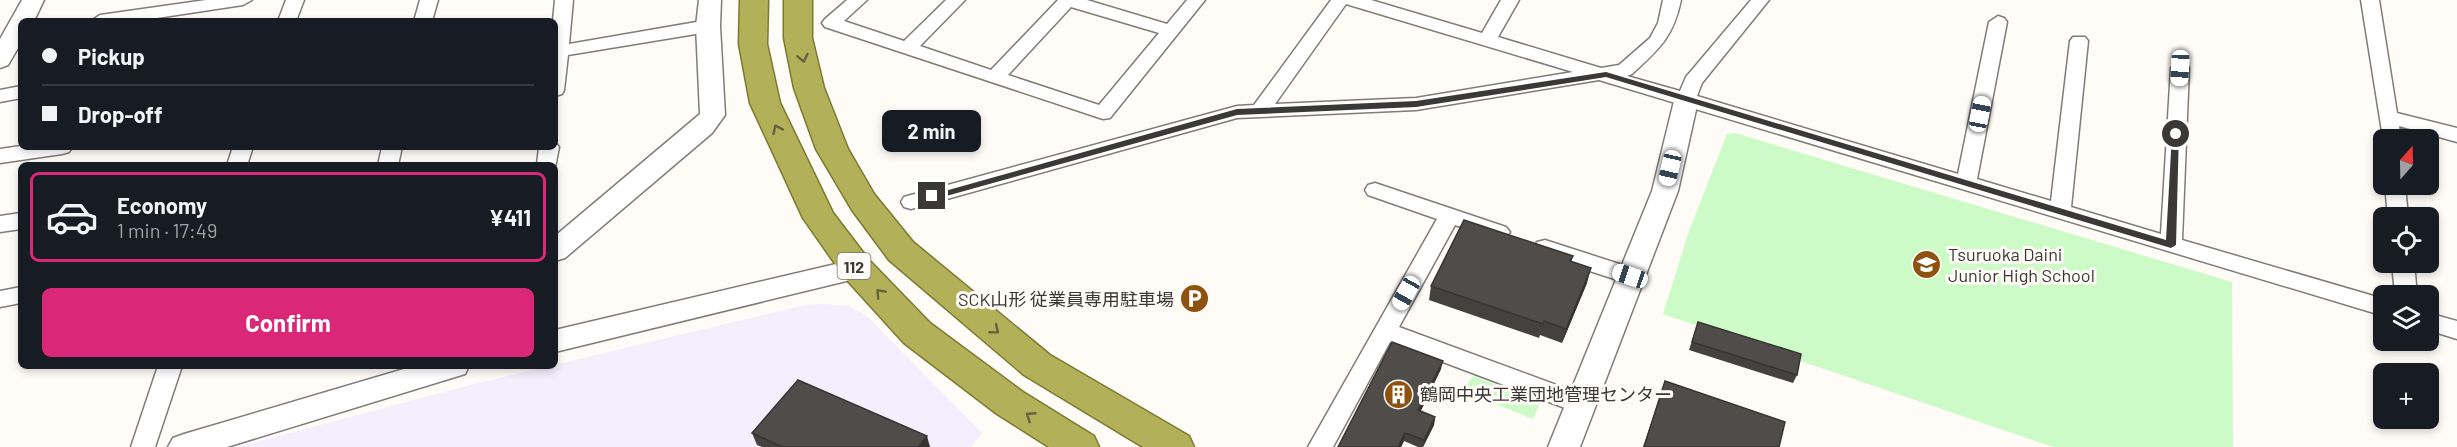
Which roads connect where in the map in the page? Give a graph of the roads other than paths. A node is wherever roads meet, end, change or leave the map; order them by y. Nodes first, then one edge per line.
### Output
1 (33, 0) edge
2 (243, 0) edge
3 (295, 0) edge
4 (429, 0) edge
5 (564, 0) edge
6 (710, 0) edge
7 (754, 0) edge
8 (798, 0) edge
9 (858, 0) edge
10 (956, 0) edge
11 (1068, 0) edge
12 (1196, 0) edge
13 (1340, 0) edge
14 (1352, 0) edge
15 (1510, 0) edge
16 (1672, 0) edge
17 (1760, 0) edge
18 (2370, 0) edge
19 (22, 18) edge
20 (120, 18) edge
21 (288, 18) edge
22 (424, 18) edge
23 (1998, 22) dead end
24 (708, 26) junction
25 (16, 29) edge
26 (1170, 31) junction
27 (1487, 40) junction
28 (2079, 41) dead end
29 (907, 48) junction
30 (559, 51) junction
31 (0, 60) edge
32 (558, 61) edge
33 (2180, 68) dead end
34 (1606, 74) junction
35 (995, 77) junction
36 (18, 93) edge
37 (0, 96) edge
38 (1686, 101) junction
39 (1260, 111) junction
40 (2388, 117) junction
41 (2390, 129) edge
42 (2457, 135) edge
43 (41, 150) edge
44 (0, 156) edge
45 (1966, 184) junction
46 (1375, 190) dead end
47 (911, 202) dead end
48 (2060, 212) junction
49 (1450, 215) junction
50 (18, 221) edge
51 (0, 224) edge
52 (2171, 245) junction
53 (558, 248) edge
54 (857, 269) junction
55 (1630, 276) junction
56 (18, 296) edge
57 (0, 299) edge
58 (2373, 305) edge
59 (2439, 324) edge
60 (2457, 330) edge
61 (1385, 331) junction
62 (558, 340) edge
63 (169, 369) edge
64 (444, 369) edge
65 (1581, 404) junction
66 (143, 447) edge
67 (184, 447) edge
68 (1080, 447) edge
69 (1174, 447) edge
70 (1320, 447) edge
71 (1564, 447) edge

1 - 19 street
2 - 20 street
3 - 21 street
4 - 22 street
5 - 30 street
6 - 24 street
54 -> 7 highway, 112
8 -> 69 highway, 112
9 - 29 street
10 - 29 street
11 - 26 street
11 - 35 street
12 - 26 street
13 - 39 street
14 - 27 street
15 - 27 street
16 - 34 street
17 - 38 street
18 - 40 street
23 - 45 street
24 - 30 street
24 - 53 street
25 - 31 street
26 - 35 street
27 - 34 street
28 - 48 street
29 - 35 street
30 - 32 street
33 - 52 street
34 - 38 street
34 - 39 street
36 - 37 street
38 - 45 street
38 - 55 street
39 - 47 street
40 - 41 street
40 - 42 street
43 - 44 street
45 - 48 street
46 - 49 street
48 - 52 street
49 - 55 street
49 - 61 street
50 - 51 street
52 - 58 street
54 - 62 street
68 -> 54 highway, 112
55 - 65 street
56 - 57 street
59 - 60 street
61 - 65 street
61 - 70 street
63 - 66 street
64 - 67 street
65 - 71 street

